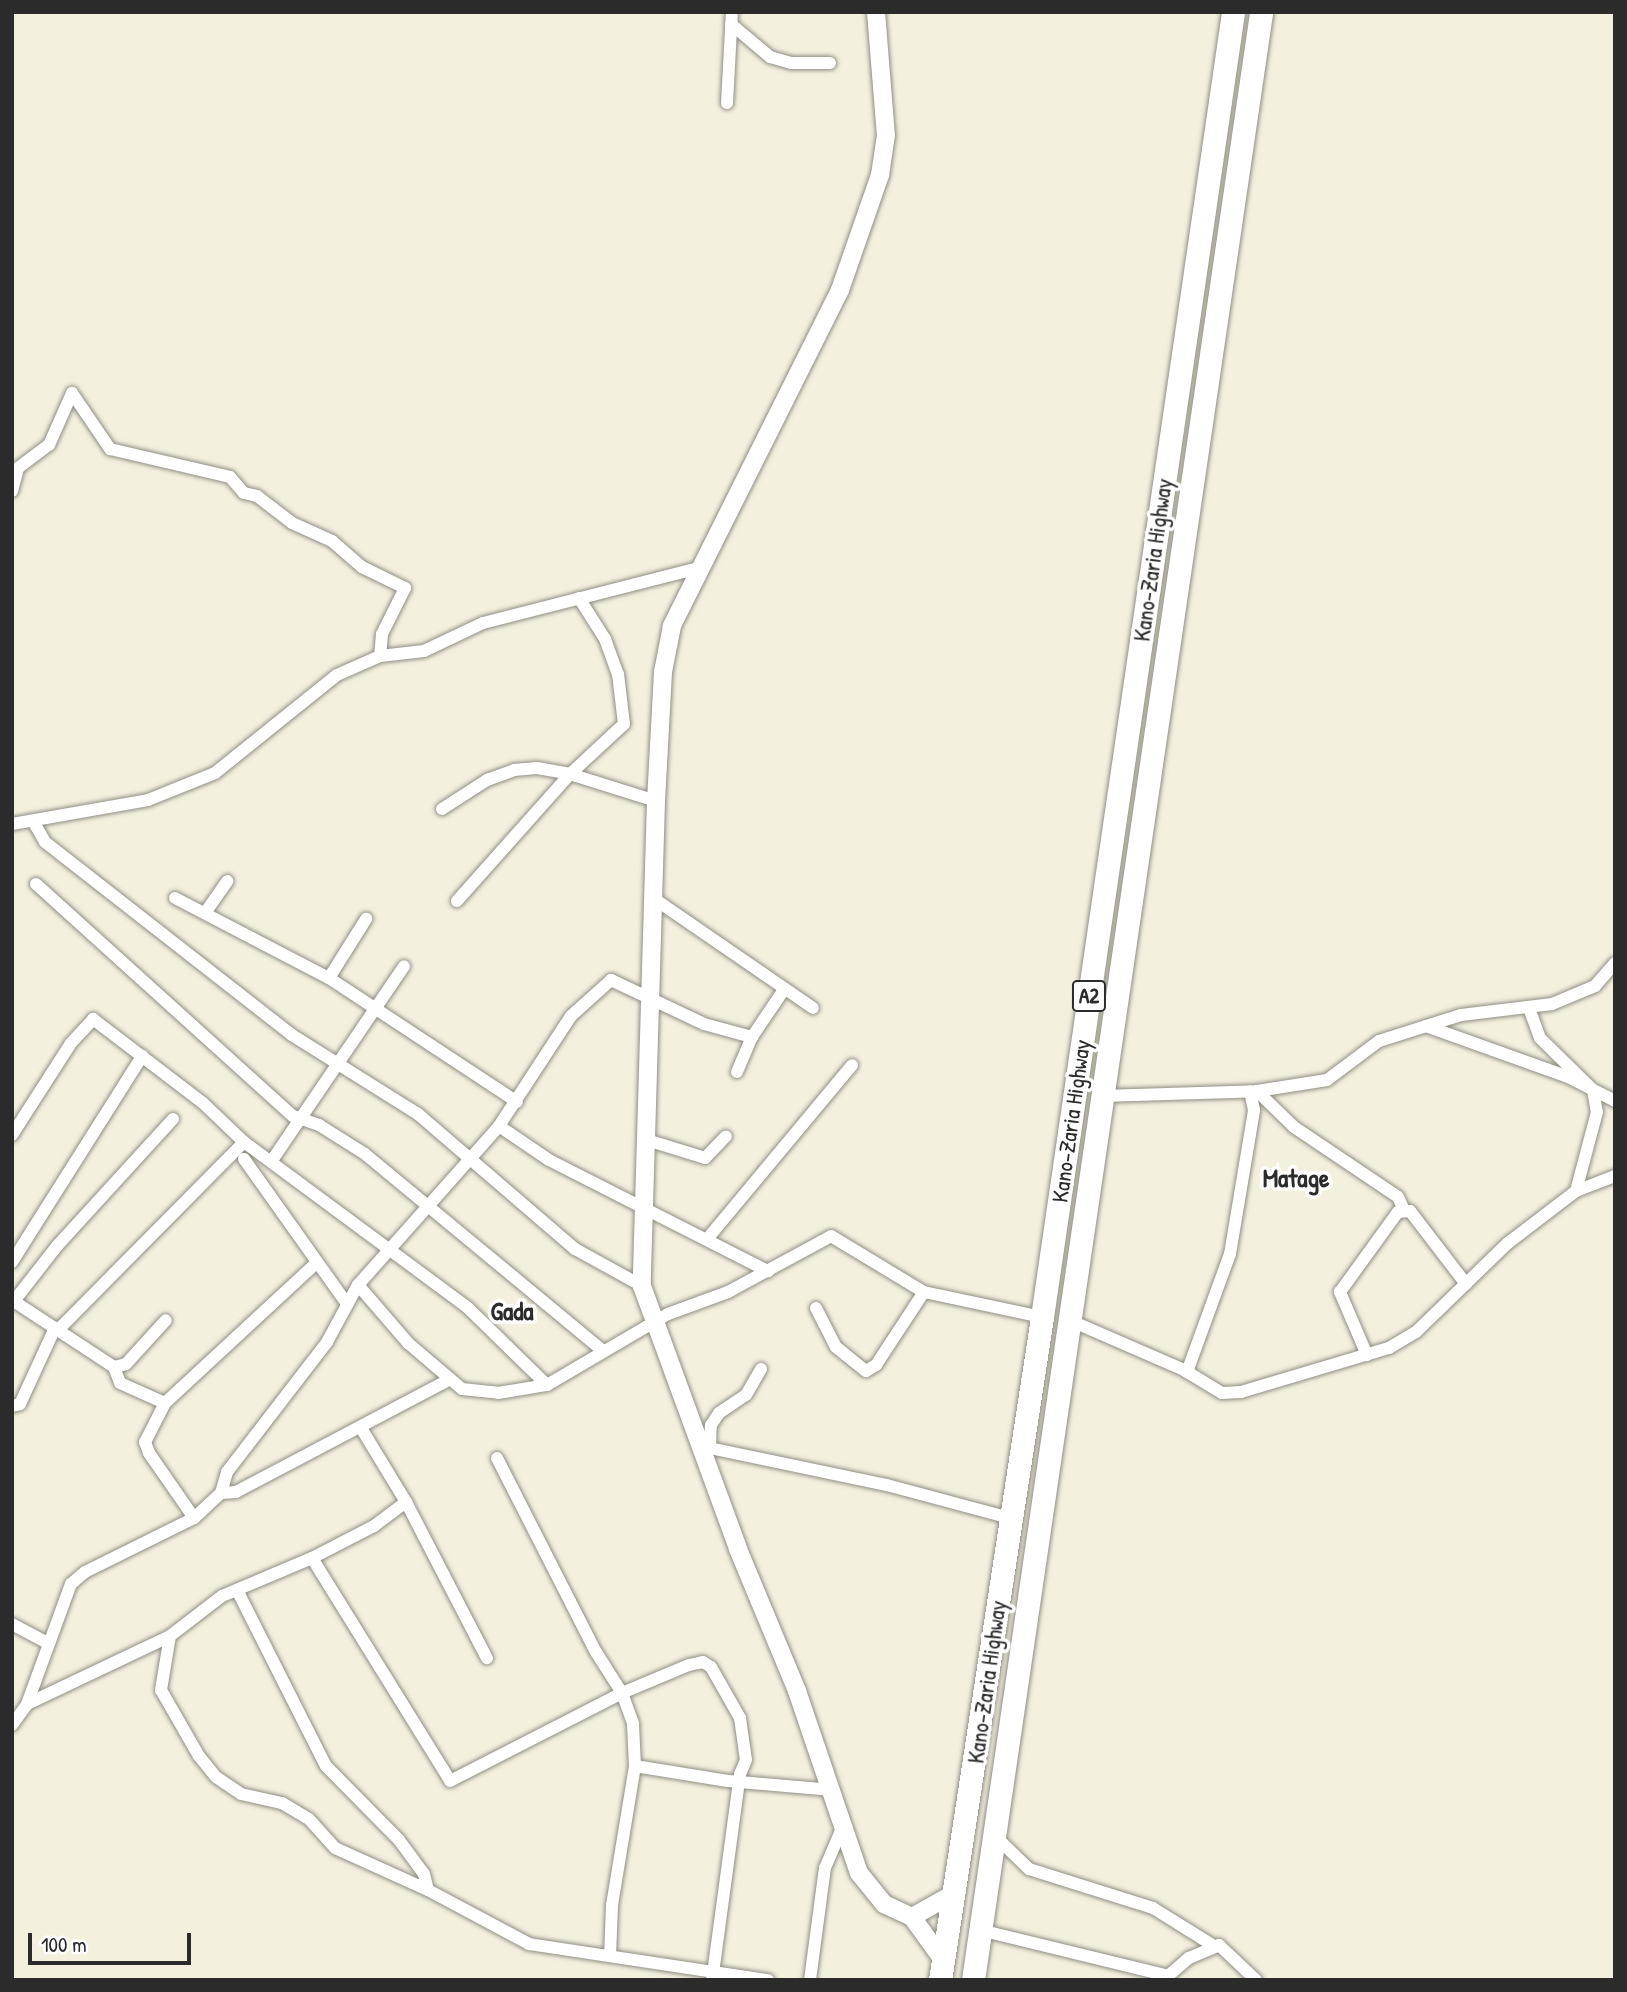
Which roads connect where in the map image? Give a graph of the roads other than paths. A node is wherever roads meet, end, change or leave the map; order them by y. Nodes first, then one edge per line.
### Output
1 (876, 12) edge
2 (1233, 12) edge
3 (1261, 12) edge
4 (732, 18) edge
5 (830, 63) dead end
6 (727, 103) dead end
7 (12, 491) edge
8 (699, 568) junction
9 (579, 598) junction
10 (380, 656) junction
11 (570, 774) junction
12 (656, 801) junction
13 (442, 809) dead end
14 (33, 821) junction
15 (12, 824) edge
16 (226, 881) dead end
17 (36, 884) dead end
18 (174, 898) dead end
19 (653, 898) junction
20 (457, 901) dead end
21 (205, 913) junction
22 (366, 919) dead end
23 (1615, 963) edge
24 (404, 967) dead end
25 (329, 978) junction
26 (783, 991) junction
27 (650, 998) junction
28 (813, 1008) dead end
29 (376, 1009) junction
30 (1529, 1009) junction
31 (1426, 1026) junction
32 (752, 1037) junction
33 (142, 1056) junction
34 (852, 1065) dead end
35 (338, 1067) junction
36 (737, 1072) dead end
37 (1593, 1090) junction
38 (1254, 1091) junction
39 (1102, 1096) junction
40 (1615, 1101) edge
41 (517, 1102) junction
42 (303, 1118) junction
43 (173, 1119) dead end
44 (499, 1126) junction
45 (12, 1135) edge
46 (726, 1136) dead end
47 (647, 1140) junction
48 (244, 1142) junction
49 (244, 1159) dead end
50 (273, 1159) junction
51 (469, 1159) junction
52 (1615, 1176) edge
53 (1576, 1191) junction
54 (431, 1208) junction
55 (645, 1210) junction
56 (1404, 1210) junction
57 (708, 1238) junction
58 (389, 1252) junction
59 (12, 1262) edge
60 (316, 1263) junction
61 (768, 1271) junction
62 (1466, 1284) junction
63 (358, 1285) junction
64 (642, 1286) junction
65 (924, 1292) junction
66 (13, 1301) edge
67 (347, 1304) junction
68 (816, 1308) dead end
69 (1042, 1317) junction
70 (1069, 1320) junction
71 (166, 1321) dead end
72 (654, 1323) junction
73 (57, 1329) junction
74 (602, 1350) junction
75 (1367, 1355) junction
76 (114, 1367) junction
77 (761, 1369) dead end
78 (1187, 1372) junction
79 (450, 1379) junction
80 (548, 1385) junction
81 (165, 1403) junction
82 (12, 1406) edge
83 (361, 1428) junction
84 (705, 1447) junction
85 (497, 1458) dead end
86 (221, 1493) junction
87 (406, 1502) junction
88 (194, 1518) junction
89 (1010, 1518) junction
90 (312, 1558) junction
91 (238, 1592) junction
92 (12, 1624) edge
93 (170, 1636) junction
94 (47, 1643) junction
95 (487, 1658) dead end
96 (622, 1693) junction
97 (27, 1704) junction
98 (12, 1725) edge
99 (979, 1743) junction
100 (1007, 1747) junction
101 (635, 1766) junction
102 (739, 1782) junction
103 (833, 1790) junction
104 (843, 1826) junction
105 (994, 1835) junction
106 (428, 1890) junction
107 (953, 1894) junction
108 (912, 1917) junction
109 (980, 1930) junction
110 (1214, 1946) junction
111 (610, 1956) junction
112 (942, 1970) edge
113 (713, 1976) edge
114 (768, 1980) edge
115 (810, 1980) edge
116 (973, 1980) edge
117 (1256, 1980) edge

1 - 8 street
2 - 69 highway, Kano-Zaria Highway / A2
3 - 39 highway, Kano-Zaria Highway / A2
4 - 5 street
4 - 6 street
7 - 10 street
8 - 9 street
8 - 12 street
9 - 10 street
9 - 11 street
10 - 14 street
11 - 12 street
11 - 13 street
11 - 20 street
12 - 19 street
14 - 15 street
14 - 35 street
16 - 21 street
17 - 42 street
18 - 21 street
19 - 26 street
19 - 27 street
21 - 25 street
22 - 25 street
23 - 30 street
24 - 29 street
25 - 29 street
26 - 28 street
26 - 32 street
27 - 32 street
27 - 41 street
27 - 47 street
29 - 35 street
29 - 41 street
30 - 31 street
30 - 37 street
31 - 37 street
31 - 38 street
32 - 36 street
33 - 45 street
33 - 48 street
33 - 59 street
34 - 57 street
35 - 42 street
35 - 51 street
37 - 40 street
37 - 53 street
38 - 39 street
38 - 56 street
38 - 78 street
39 - 70 highway, Kano-Zaria Highway / A2
41 - 44 street
42 - 50 street
42 - 54 street
43 - 66 street
44 - 51 street
44 - 55 street
46 - 47 street
47 - 55 street
48 - 50 street
48 - 73 street
49 - 60 street
50 - 58 street
51 - 54 street
51 - 64 street
52 - 53 street
53 - 62 street
54 - 58 street
54 - 74 street
55 - 57 street
55 - 64 street
56 - 62 street
56 - 75 street
57 - 61 street
58 - 63 street
58 - 80 street
60 - 67 street
60 - 81 street
61 - 65 street
61 - 72 street
62 - 75 street
63 - 67 street
63 - 79 street
64 - 72 street
65 - 68 street
65 - 69 street
66 - 73 street
67 - 86 street
69 - 89 highway, Kano-Zaria Highway / A2
70 - 78 street
70 - 100 highway, Kano-Zaria Highway / A2
71 - 76 street
72 - 74 street
72 - 84 street
73 - 76 street
73 - 82 street
74 - 80 street
75 - 78 street
76 - 81 street
77 - 84 street
79 - 80 street
79 - 83 street
81 - 88 street
83 - 86 street
83 - 87 street
84 - 89 street
84 - 103 street
85 - 96 street
86 - 88 street
87 - 90 street
87 - 95 street
88 - 94 street
89 - 99 highway, Kano-Zaria Highway / A2
90 - 91 street
90 - 96 street
91 - 93 street
91 - 106 street
92 - 94 street
93 - 97 street
93 - 106 street
94 - 97 street
96 - 101 street
96 - 102 street
97 - 98 street
99 - 100 highway
99 - 107 highway, Kano-Zaria Highway / A2
100 - 105 highway, Kano-Zaria Highway / A2
101 - 102 street
101 - 111 street
102 - 103 street
102 - 113 street
103 - 104 street
104 - 108 street
104 - 115 street
105 - 109 highway, Kano-Zaria Highway / A2
105 - 110 street
106 - 111 street
107 - 108 street
107 - 112 highway, Kano-Zaria Highway / A2
108 - 112 street
109 - 110 street
109 - 116 highway, Kano-Zaria Highway / A2
110 - 117 street
111 - 113 street
113 - 114 street

